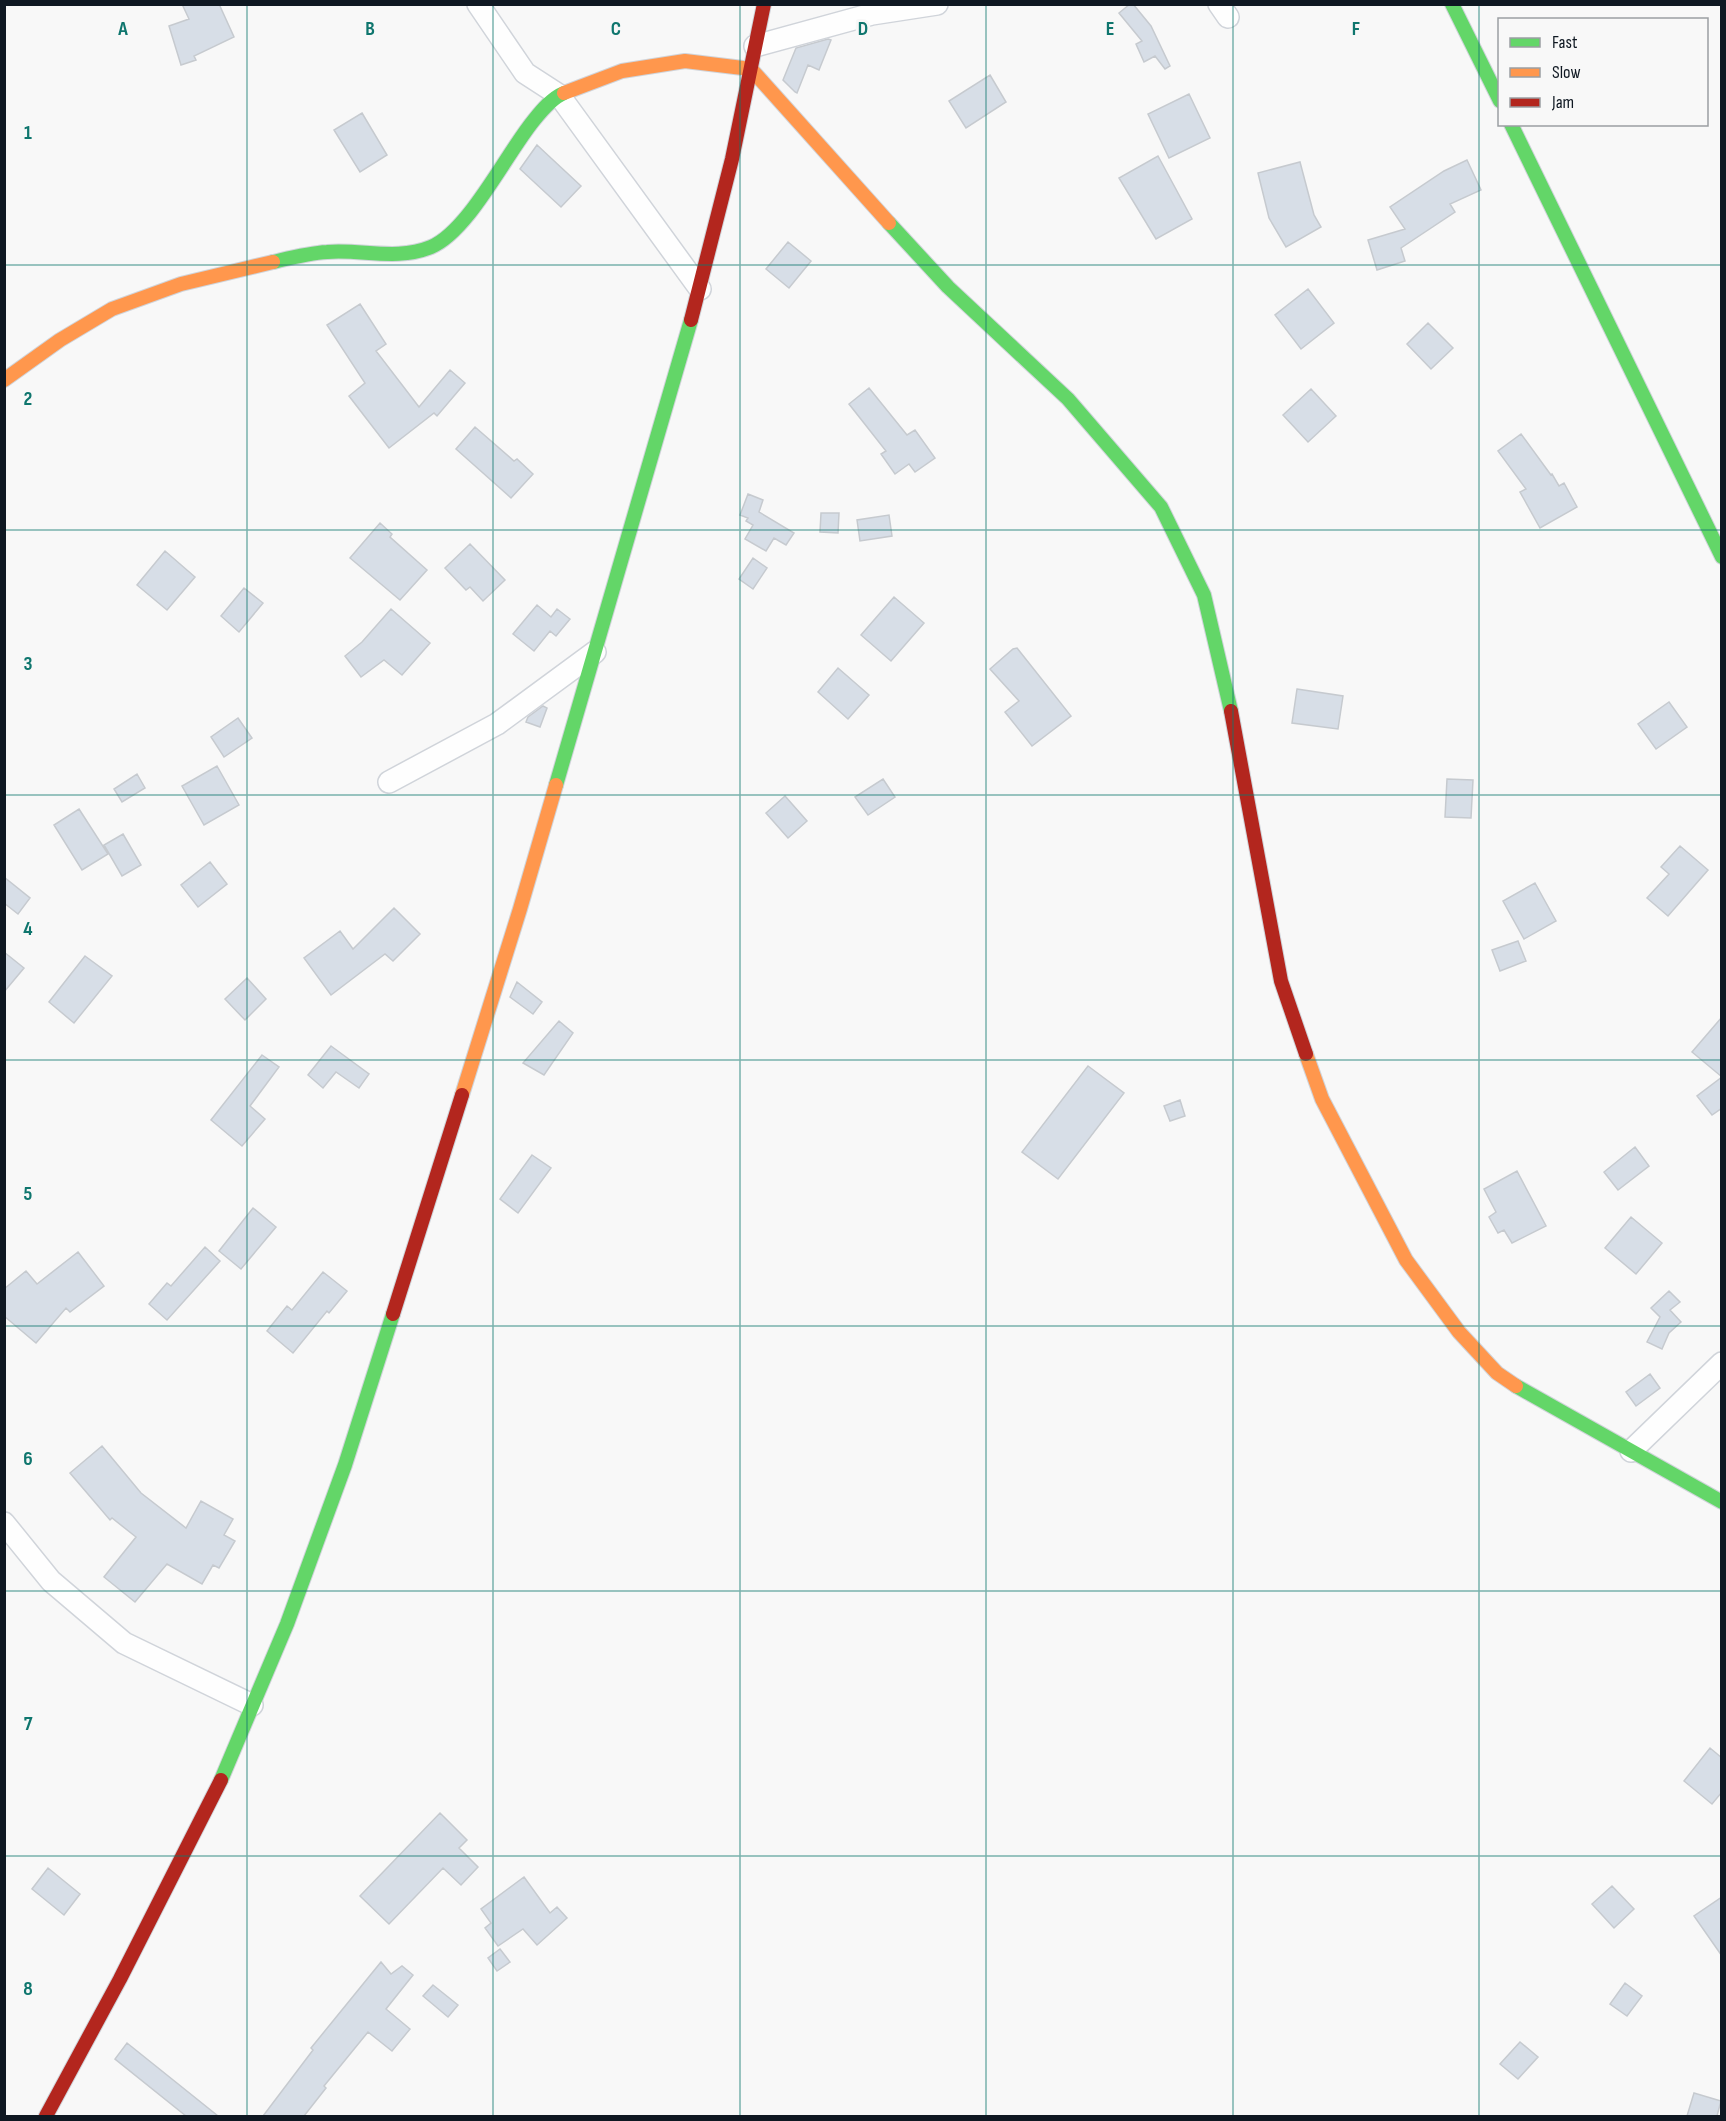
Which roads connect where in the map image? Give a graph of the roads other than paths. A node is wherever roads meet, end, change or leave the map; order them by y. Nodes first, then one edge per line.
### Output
1 (478, 4) edge
2 (764, 4) edge
3 (937, 4) edge
4 (1452, 4) edge
5 (755, 46) junction
6 (751, 69) junction
7 (559, 95) junction
8 (1498, 97) edge
9 (1512, 126) edge
10 (700, 289) junction
11 (4, 380) edge
12 (1722, 557) edge
13 (595, 652) junction
14 (388, 782) dead end
15 (1722, 1363) edge
16 (1631, 1451) junction
17 (1722, 1502) edge
18 (4, 1523) edge
19 (252, 1705) junction
20 (46, 2116) edge

1 - 7 street
2 - 5 street
3 - 5 street
4 - 8 street
5 - 6 street
6 - 7 street
6 - 10 street
6 - 16 street
7 - 10 street
7 - 11 street
9 - 12 street
10 - 13 street
13 - 14 street
13 - 19 street
15 - 16 street
16 - 17 street
18 - 19 street
19 - 20 street

